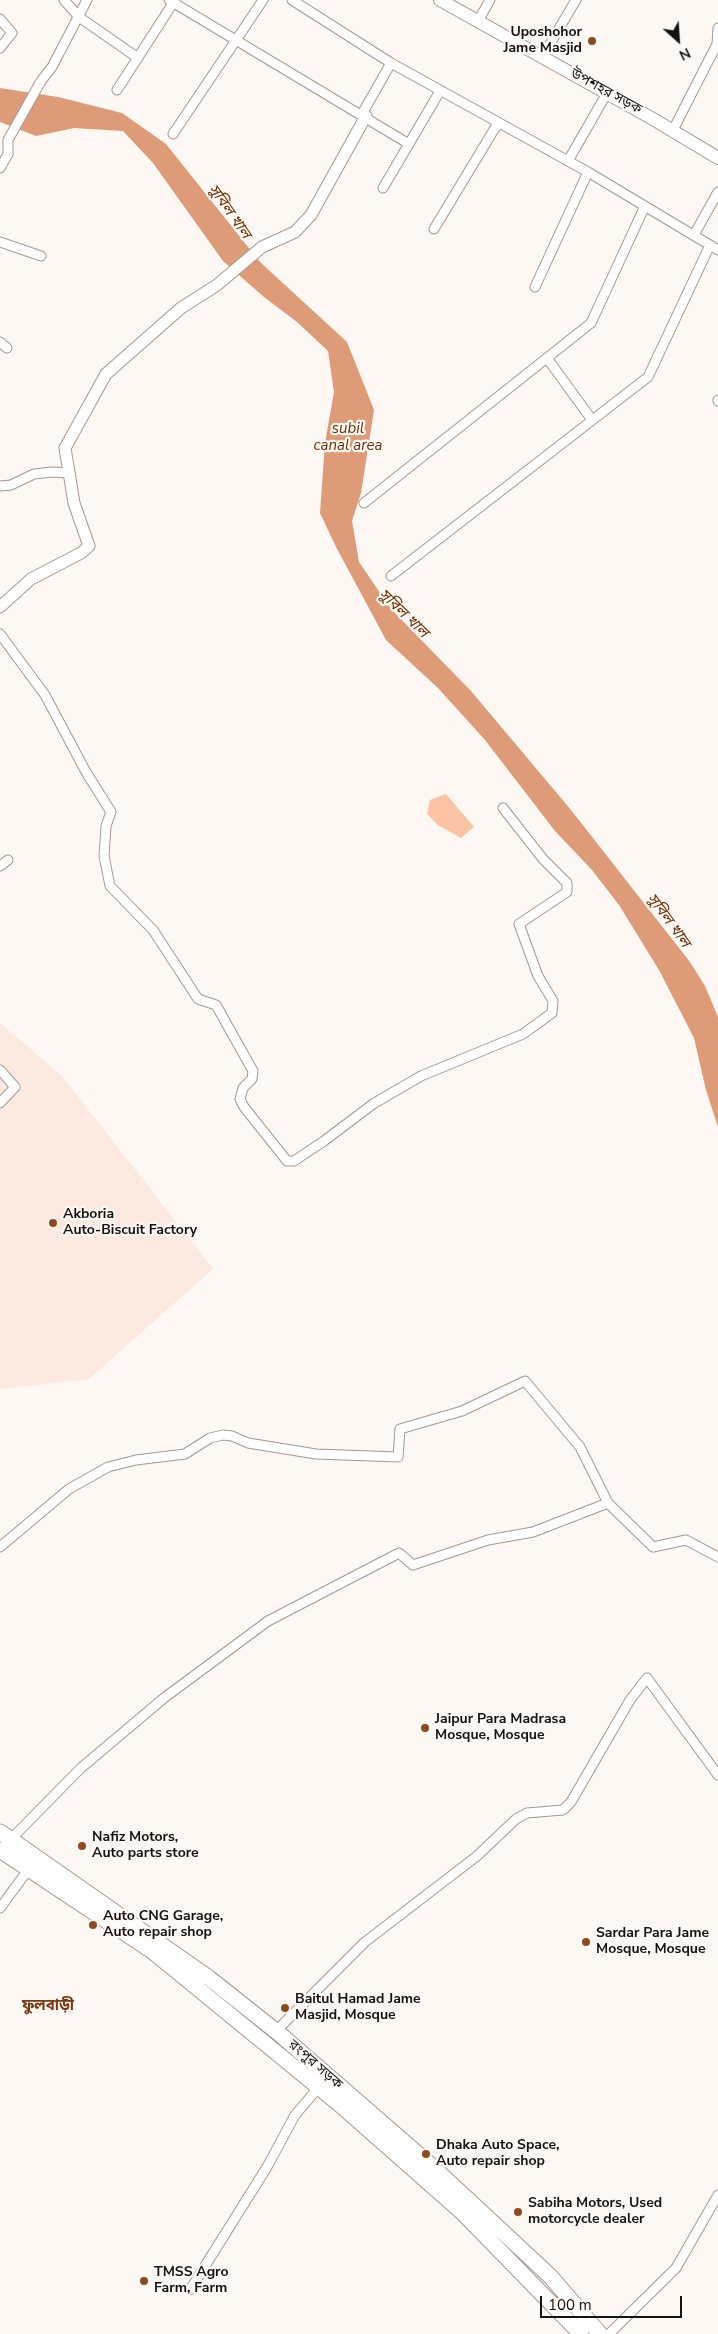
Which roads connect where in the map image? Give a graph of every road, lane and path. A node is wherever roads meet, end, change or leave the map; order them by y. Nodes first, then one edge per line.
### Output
1 (64, 0) edge
2 (87, 0) edge
3 (263, 0) edge
4 (292, 0) edge
5 (440, 0) edge
6 (490, 0) edge
7 (576, 0) edge
8 (172, 1) edge
9 (79, 17) junction
10 (0, 19) edge
11 (478, 21) junction
12 (718, 28) edge
13 (237, 41) junction
14 (0, 48) edge
15 (542, 57) junction
16 (138, 58) junction
17 (391, 62) junction
18 (117, 90) dead end
19 (440, 91) junction
20 (607, 93) junction
21 (364, 115) junction
22 (498, 123) junction
23 (673, 130) junction
24 (173, 134) dead end
25 (409, 144) junction
26 (718, 158) edge
27 (568, 161) junction
28 (0, 170) edge
29 (588, 172) junction
30 (383, 188) dead end
31 (718, 192) edge
32 (645, 206) junction
33 (434, 229) dead end
34 (694, 235) junction
35 (0, 242) edge
36 (710, 245) junction
37 (718, 250) edge
38 (41, 256) dead end
39 (535, 287) dead end
40 (547, 358) junction
41 (592, 420) junction
42 (70, 473) junction
43 (0, 486) edge
44 (364, 503) dead end
45 (391, 576) dead end
46 (0, 607) edge
47 (0, 634) edge
48 (503, 808) dead end
49 (8, 860) dead end
50 (0, 866) edge
51 (0, 1070) edge
52 (0, 1103) edge
53 (608, 1503) junction
54 (0, 1548) edge
55 (718, 1557) edge
56 (718, 1775) edge
57 (6, 1835) edge
58 (0, 1850) edge
59 (28, 1870) junction
60 (0, 1908) edge
61 (276, 2031) junction
62 (319, 2087) junction
63 (718, 2195) edge
64 (190, 2290) dead end
65 (581, 2334) edge
66 (600, 2334) edge
67 (609, 2334) edge

1 - 9 street
2 - 9 street
3 - 13 street
4 - 17 street
5 - 11 main road, উপশহর সড়ক
6 - 11 street
7 - 15 street
8 - 13 street
8 - 16 street
9 - 16 street
9 - 28 street
10 - 14 street
11 - 15 main road, উপশহর সড়ক
12 - 23 street
13 - 21 street
13 - 24 street
15 - 20 main road, উপশহর সড়ক
16 - 18 street
17 - 19 street
17 - 21 street
19 - 22 street
19 - 25 street
20 - 23 main road, উপশহর সড়ক
20 - 27 street
21 - 25 street
21 - 42 street
22 - 27 street
22 - 33 street
23 - 26 main road, উপশহর সড়ক
25 - 30 street
27 - 29 street
29 - 32 street
29 - 39 street
31 - 34 street
32 - 34 street
32 - 40 street
34 - 36 street
35 - 38 street
36 - 37 street
36 - 41 street
40 - 41 street
40 - 44 street
41 - 45 street
42 - 43 street
42 - 46 street
47 - 48 street
49 - 50 street
51 - 52 street
53 - 54 street
53 - 55 street
53 - 57 street
56 - 61 street
57 - 61 highway, রংপুর সড়ক
58 - 59 highway, রংপুর সড়ক
59 - 60 street
59 - 62 highway, রংপুর সড়ক
61 - 66 highway, রংপুর সড়ক
62 - 64 street
62 - 65 highway, রংপুর সড়ক
63 - 67 street

